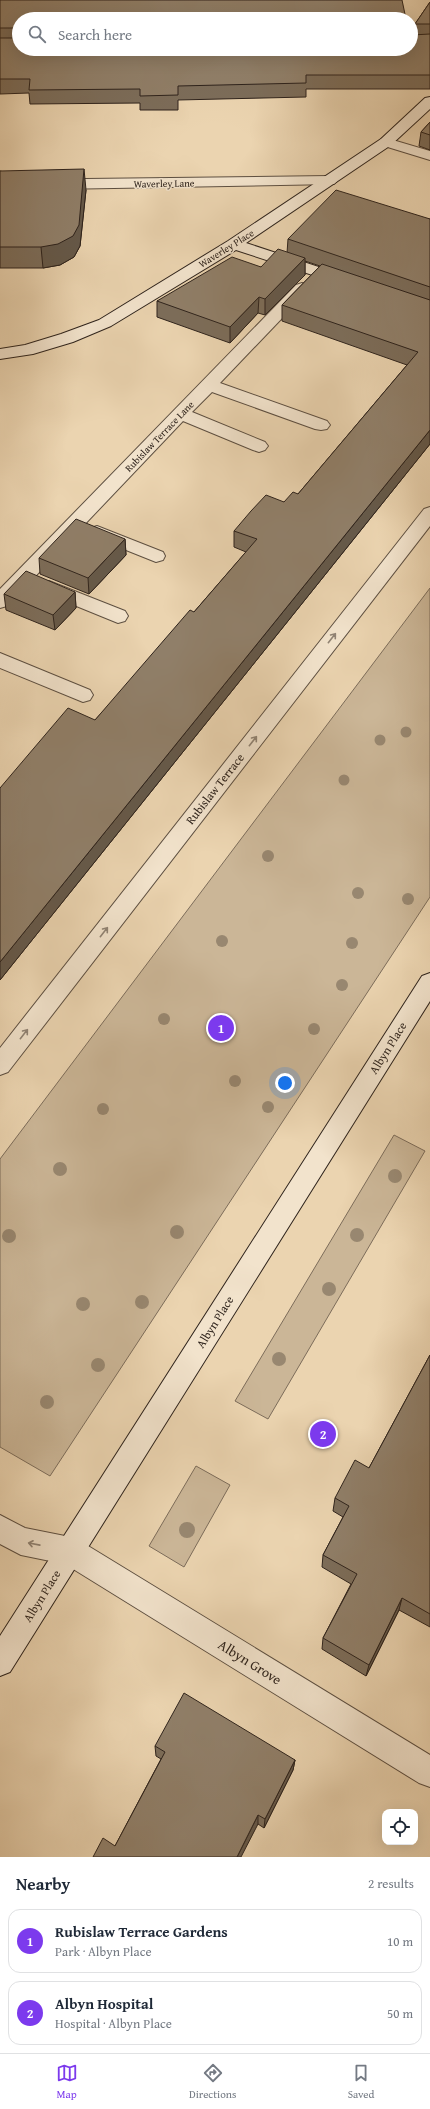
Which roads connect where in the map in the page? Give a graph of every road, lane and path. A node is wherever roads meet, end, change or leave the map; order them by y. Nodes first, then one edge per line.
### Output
1 (430, 101) edge
2 (386, 142) junction
3 (430, 156) edge
4 (329, 181) junction
5 (0, 185) edge
6 (234, 244) junction
7 (318, 272) junction
8 (355, 284) edge
9 (0, 354) edge
10 (209, 385) junction
11 (181, 414) junction
12 (321, 425) dead end
13 (259, 446) dead end
14 (430, 513) edge
15 (75, 523) junction
16 (156, 556) dead end
17 (24, 576) junction
18 (0, 601) edge
19 (118, 616) dead end
20 (0, 660) edge
21 (83, 695) dead end
22 (430, 982) edge
23 (0, 1065) edge
24 (0, 1529) edge
25 (70, 1551) junction
26 (0, 1662) edge
27 (430, 1772) edge

1 - 2 street, Waverley Place
2 - 3 street
2 - 4 street, Waverley Place
4 - 5 street, Waverley Lane
4 - 6 street, Waverley Place
6 - 7 street
6 - 9 street, Waverley Place
7 - 8 street
7 - 10 street, Rubislaw Terrace Lane
10 - 11 street, Rubislaw Terrace Lane
10 - 12 street
11 - 13 street
11 - 15 street, Rubislaw Terrace Lane
23 -> 14 street, Rubislaw Terrace
15 - 16 street
15 - 17 street, Rubislaw Terrace Lane
17 - 18 street, Rubislaw Terrace Lane
17 - 19 street
20 - 21 street
22 - 25 street, Albyn Place
25 -> 24 street
25 - 26 street, Albyn Place
25 - 27 street, Albyn Grove

